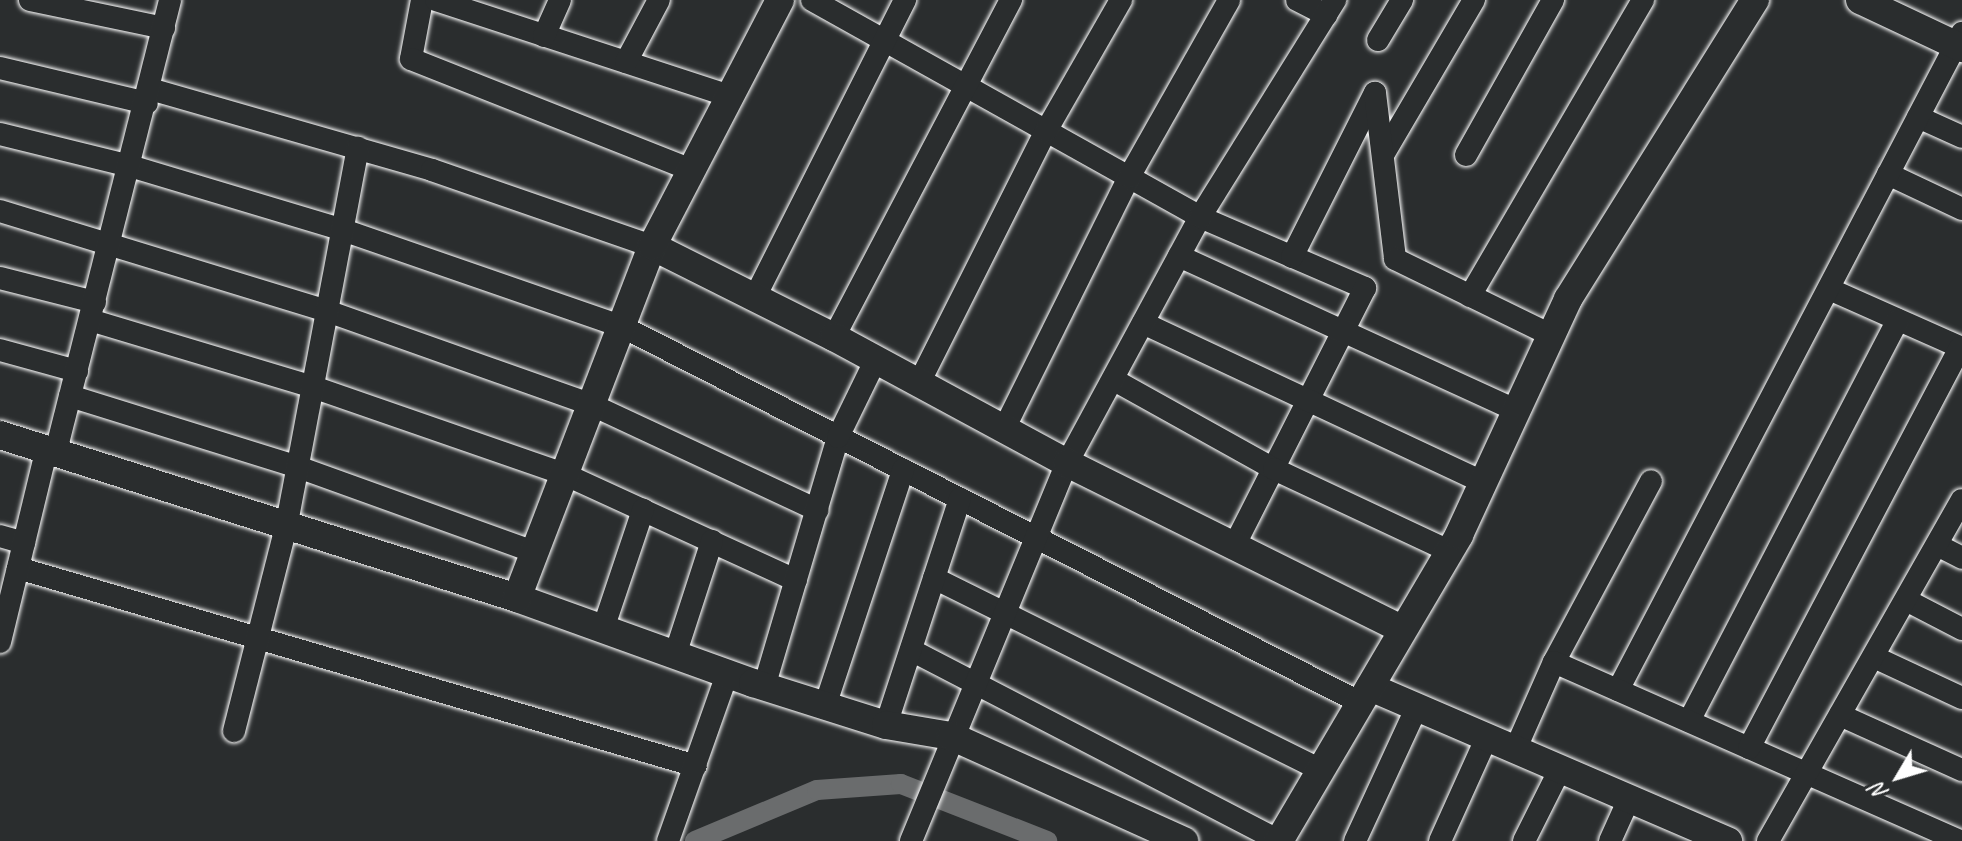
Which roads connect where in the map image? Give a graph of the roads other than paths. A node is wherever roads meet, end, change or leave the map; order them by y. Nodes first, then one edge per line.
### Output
1 (30, 0) edge
2 (170, 0) edge
3 (422, 0) edge
4 (436, 0) edge
5 (560, 0) edge
6 (659, 0) edge
7 (780, 0) edge
8 (812, 0) edge
9 (905, 0) edge
10 (1011, 0) edge
11 (1121, 0) edge
12 (1229, 0) edge
13 (1297, 0) edge
14 (1402, 0) edge
15 (1474, 0) edge
16 (1553, 0) edge
17 (1643, 0) edge
18 (1755, 0) edge
19 (1860, 0) edge
20 (1330, 8) edge
21 (164, 28) junction
22 (544, 36) junction
23 (883, 40) junction
24 (1378, 40) dead end
25 (1960, 42) edge
26 (626, 62) junction
27 (0, 68) edge
28 (964, 85) junction
29 (149, 96) junction
30 (729, 96) junction
31 (1918, 117) junction
32 (1046, 131) junction
33 (0, 134) edge
34 (1962, 137) edge
35 (358, 148) junction
36 (1383, 155) junction
37 (1466, 155) dead end
38 (130, 166) junction
39 (691, 170) junction
40 (1888, 174) junction
41 (1129, 177) junction
42 (1962, 209) edge
43 (0, 211) edge
44 (1200, 217) junction
45 (343, 230) junction
46 (111, 241) junction
47 (652, 246) junction
48 (1179, 256) junction
49 (1292, 257) junction
50 (0, 278) edge
51 (1829, 289) junction
52 (1470, 296) junction
53 (755, 297) junction
54 (92, 311) junction
55 (327, 311) junction
56 (1898, 320) junction
57 (1143, 323) junction
58 (621, 326) junction
59 (1343, 331) junction
60 (1551, 335) junction
61 (834, 337) junction
62 (1961, 348) edge
63 (0, 350) edge
64 (876, 359) junction
65 (77, 371) junction
66 (1114, 380) junction
67 (919, 383) junction
68 (313, 387) junction
69 (70, 396) junction
70 (1309, 400) junction
71 (590, 404) junction
72 (1516, 410) junction
73 (1004, 429) junction
74 (0, 435) edge
75 (838, 437) junction
76 (52, 450) junction
77 (1067, 463) junction
78 (298, 467) junction
79 (1274, 469) junction
80 (903, 470) junction
81 (564, 474) junction
82 (1651, 481) dead end
83 (1483, 482) junction
84 (960, 499) junction
85 (1962, 500) edge
86 (643, 510) junction
87 (817, 510) junction
88 (287, 523) junction
89 (0, 536) edge
90 (1037, 538) junction
91 (712, 541) junction
92 (24, 543) junction
93 (1937, 545) junction
94 (1234, 546) junction
95 (1449, 551) junction
96 (534, 552) junction
97 (1962, 558) edge
98 (18, 568) junction
99 (934, 578) junction
100 (796, 580) junction
101 (517, 598) junction
102 (1906, 600) junction
103 (1006, 615) junction
104 (603, 629) junction
105 (1402, 629) junction
106 (1962, 629) edge
107 (257, 640) junction
108 (0, 642) edge
109 (911, 650) junction
110 (675, 655) junction
111 (1874, 657) junction
112 (1554, 662) junction
113 (727, 674) junction
114 (979, 683) junction
115 (764, 687) junction
116 (1618, 690) junction
117 (1365, 695) junction
118 (1962, 698) edge
119 (825, 706) junction
120 (1417, 707) junction
121 (1840, 715) junction
122 (1689, 721) junction
123 (886, 725) junction
124 (234, 731) dead end
125 (951, 736) junction
126 (1487, 737) junction
127 (1516, 748) junction
128 (1749, 748) junction
129 (696, 766) junction
130 (1560, 769) junction
131 (1962, 770) edge
132 (1323, 771) junction
133 (1807, 774) junction
134 (1629, 799) junction
135 (914, 834) edge
136 (1173, 838) edge
137 (1710, 838) edge
138 (668, 841) edge
139 (1279, 841) edge
140 (1355, 841) edge
141 (1440, 841) edge
142 (1524, 841) edge
143 (1610, 841) edge
144 (1768, 841) edge
145 (1959, 841) edge

1 - 21 street
2 - 21 street
3 - 39 street
4 - 22 street
5 - 22 street
6 - 26 street
7 - 30 street
8 - 23 street
9 - 23 street
10 - 28 street
11 - 32 street
12 - 41 street
13 - 20 street
14 - 24 street
15 - 36 street
16 - 37 street
17 - 52 street
18 - 60 street
19 - 25 street
20 - 44 street
21 - 29 street
22 - 26 street
23 - 28 street
23 - 53 street
25 - 31 street
26 - 30 street
27 - 29 street
28 - 32 street
28 - 61 street
29 - 35 street
29 - 38 street
30 - 39 street
31 - 34 street
31 - 40 street
32 - 41 street
32 - 67 street
33 - 38 street
35 - 45 street
35 - 47 street
36 - 49 street
36 - 52 street
38 - 45 street
38 - 46 street
39 - 47 street
40 - 42 street
40 - 51 street
41 - 44 street
41 - 73 street
43 - 46 street
44 - 48 street
44 - 49 street
45 - 55 street
45 - 58 street
46 - 54 street
46 - 55 street
47 - 53 street
47 - 58 street
48 - 57 street
48 - 59 street
49 - 59 street
50 - 54 street
51 - 56 street
51 - 116 street
52 - 60 street
53 - 61 street
54 - 65 street
54 - 68 street
55 - 68 street
55 - 71 street
56 - 62 street
56 - 122 street
57 - 66 street
57 - 70 street
58 - 71 street
58 - 75 street
59 - 70 street
59 - 72 street
60 - 72 street
61 - 64 street
62 - 128 street
63 - 65 street
64 - 67 street
64 - 75 street
65 - 69 street
66 - 77 street
66 - 79 street
67 - 73 street
68 - 78 street
68 - 81 street
69 - 76 street
69 - 78 street
70 - 79 street
70 - 83 street
71 - 81 street
71 - 87 street
72 - 83 street
73 - 77 street
74 - 76 street
75 - 80 street
75 - 87 street
76 - 88 street
76 - 92 street
77 - 90 street
77 - 94 street
78 - 88 street
78 - 96 street
79 - 94 street
79 - 95 street
80 - 84 street
80 - 119 street
81 - 86 street
81 - 96 street
82 - 112 street
83 - 95 street
84 - 90 street
84 - 99 street
85 - 93 street
86 - 91 street
86 - 104 street
87 - 100 street
88 - 101 street
88 - 107 street
89 - 92 street
90 - 103 street
90 - 117 street
91 - 100 street
91 - 110 street
92 - 98 street
93 - 97 street
93 - 102 street
94 - 105 street
95 - 105 street
96 - 101 street
98 - 107 street
98 - 108 street
99 - 103 street
99 - 109 street
100 - 115 street
101 - 104 street
102 - 106 street
102 - 111 street
103 - 114 street
103 - 132 street
104 - 110 street
105 - 117 street
107 - 124 street
107 - 129 street
109 - 114 street
109 - 123 street
110 - 113 street
111 - 118 street
111 - 121 street
112 - 116 street
112 - 127 street
113 - 115 street
113 - 129 street
114 - 125 street
114 - 139 street
115 - 119 street
116 - 122 street
117 - 120 street
117 - 132 street
119 - 123 street
120 - 126 street
120 - 140 street
121 - 131 street
121 - 133 street
122 - 128 street
123 - 125 street
125 - 135 street
125 - 136 street
126 - 127 street
126 - 141 street
127 - 130 street
128 - 133 street
129 - 138 street
130 - 134 street
130 - 142 street
132 - 139 street
133 - 144 street
133 - 145 street
134 - 137 street
134 - 143 street

